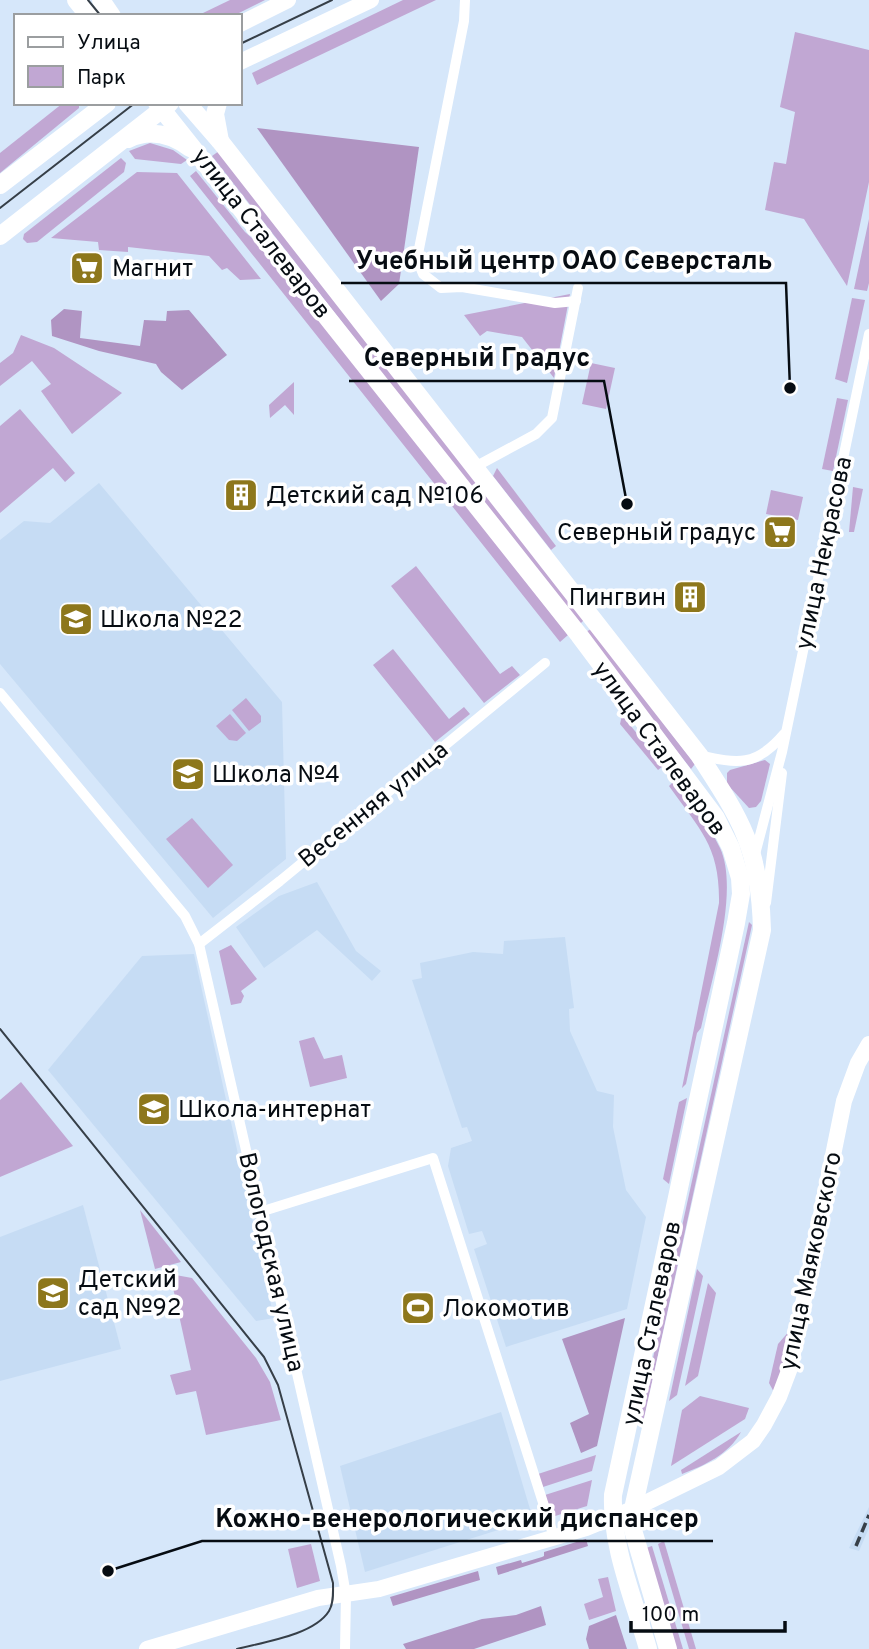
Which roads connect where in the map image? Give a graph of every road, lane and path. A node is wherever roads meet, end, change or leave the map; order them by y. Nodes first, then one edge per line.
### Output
1 (76, 0) edge
2 (288, 0) edge
3 (371, 0) edge
4 (465, 0) edge
5 (87, 14) edge
6 (242, 23) edge
7 (242, 61) edge
8 (163, 105) edge
9 (189, 105) edge
10 (217, 105) edge
11 (99, 106) edge
12 (220, 141) junction
13 (118, 144) junction
14 (201, 156) junction
15 (0, 185) edge
16 (0, 236) edge
17 (578, 288) dead end
18 (576, 301) junction
19 (869, 334) edge
20 (473, 468) junction
21 (545, 663) dead end
22 (0, 693) edge
23 (786, 732) junction
24 (699, 755) junction
25 (754, 858) junction
26 (736, 923) junction
27 (762, 930) junction
28 (199, 944) junction
29 (869, 1044) edge
30 (260, 1212) junction
31 (633, 1509) junction
32 (612, 1518) junction
33 (554, 1537) junction
34 (346, 1595) junction
35 (147, 1649) edge
36 (345, 1649) edge
37 (648, 1649) edge
38 (668, 1649) edge

1 - 5 main road
2 - 6 main road
3 - 7 main road
4 - 18 street
8 - 13 main road
8 - 14 main road, улица Сталеваров
9 - 12 main road, улица Сталеваров
10 - 12 main road
11 - 15 main road
12 - 20 main road, улица Сталеваров
13 - 14 main road
13 - 16 main road
14 - 26 main road, улица Сталеваров
17 - 18 street
18 - 20 street
19 - 23 street, улица Некрасова
20 - 24 main road, улица Сталеваров
21 - 28 street, Весенняя улица
22 - 28 street, Вологодская улица
23 - 24 street
23 - 25 street
23 - 27 street
24 - 25 main road, улица Сталеваров
25 - 26 street
25 - 27 main road, улица Сталеваров
26 - 32 main road, улица Сталеваров
27 - 31 main road, улица Сталеваров
28 - 30 street, Вологодская улица
29 - 31 main road, улица Маяковского
30 - 33 street
30 - 34 street, Вологодская улица
31 - 32 main road, улица Маяковского
31 - 38 main road, улица Сталеваров
32 - 33 main road, улица Маяковского
32 - 37 main road, улица Сталеваров
33 - 34 main road, улица Маяковского
34 - 35 main road, улица Маяковского
34 - 36 street, Вологодская улица

